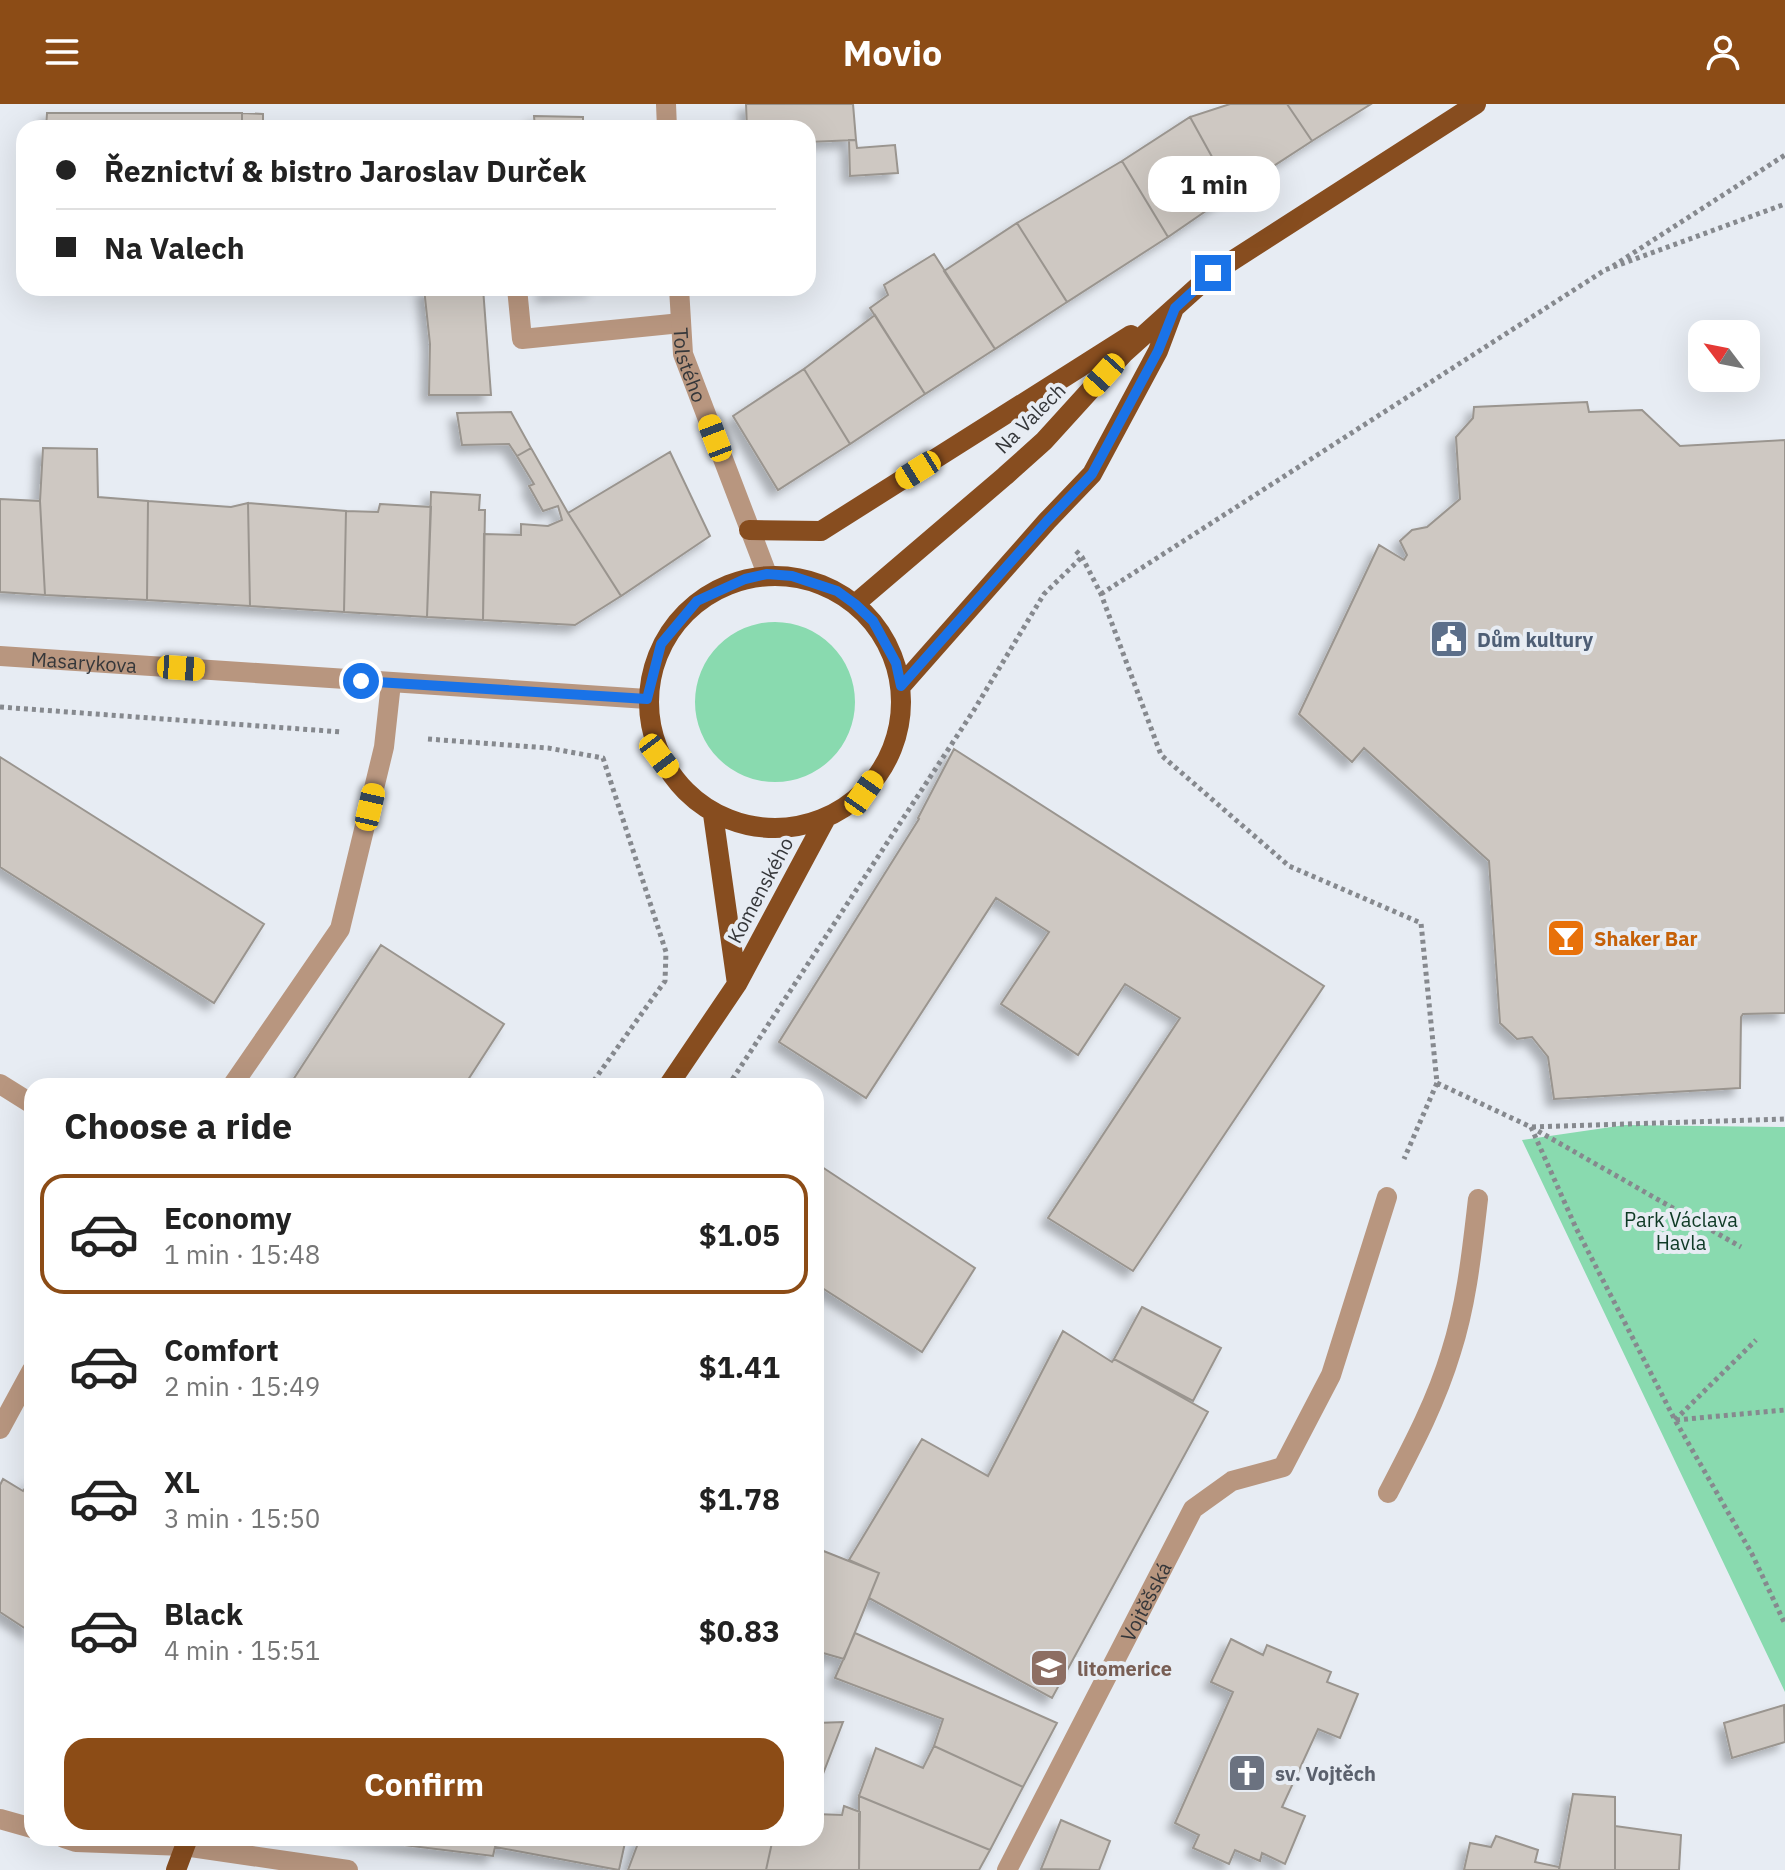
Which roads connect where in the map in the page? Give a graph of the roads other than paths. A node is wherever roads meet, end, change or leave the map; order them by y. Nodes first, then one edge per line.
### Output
1 (1476, 104) edge
2 (518, 296) edge
3 (679, 296) edge
4 (1175, 308) junction
5 (681, 323) junction
6 (749, 530) junction
7 (767, 574) junction
8 (855, 604) junction
9 (0, 656) edge
10 (391, 683) junction
11 (901, 686) junction
12 (647, 699) junction
13 (713, 814) junction
14 (826, 818) junction
15 (737, 984) junction
16 (238, 1078) edge
17 (673, 1078) edge
18 (0, 1084) edge
19 (24, 1099) edge
20 (1387, 1197) road end
21 (1478, 1199) dead end
22 (24, 1385) edge
23 (0, 1429) edge
24 (1388, 1493) dead end
25 (0, 1819) edge
26 (24, 1826) edge
27 (185, 1846) edge
28 (209, 1846) edge
29 (176, 1870) edge
30 (348, 1870) edge
31 (1007, 1870) edge

1 - 4 main road, Na Valech
2 - 5 street
3 - 5 street, Tolstého
4 - 6 main road
4 - 8 main road, Na Valech
4 - 11 main road
5 - 6 street, Tolstého
6 - 7 street, Tolstého
7 - 8 main road
7 - 12 main road
8 - 11 main road
9 - 10 street, Masarykova
10 - 12 street, Masarykova
10 - 16 street
11 - 14 main road
12 - 13 main road
13 - 14 main road
13 - 15 main road, Komenského
14 - 15 main road, Komenského
15 - 17 main road, Komenského
18 - 19 street
20 - 31 street, Vojtěšská
21 - 24 street
22 - 23 street
25 - 26 street
27 - 29 main road
28 - 30 street

